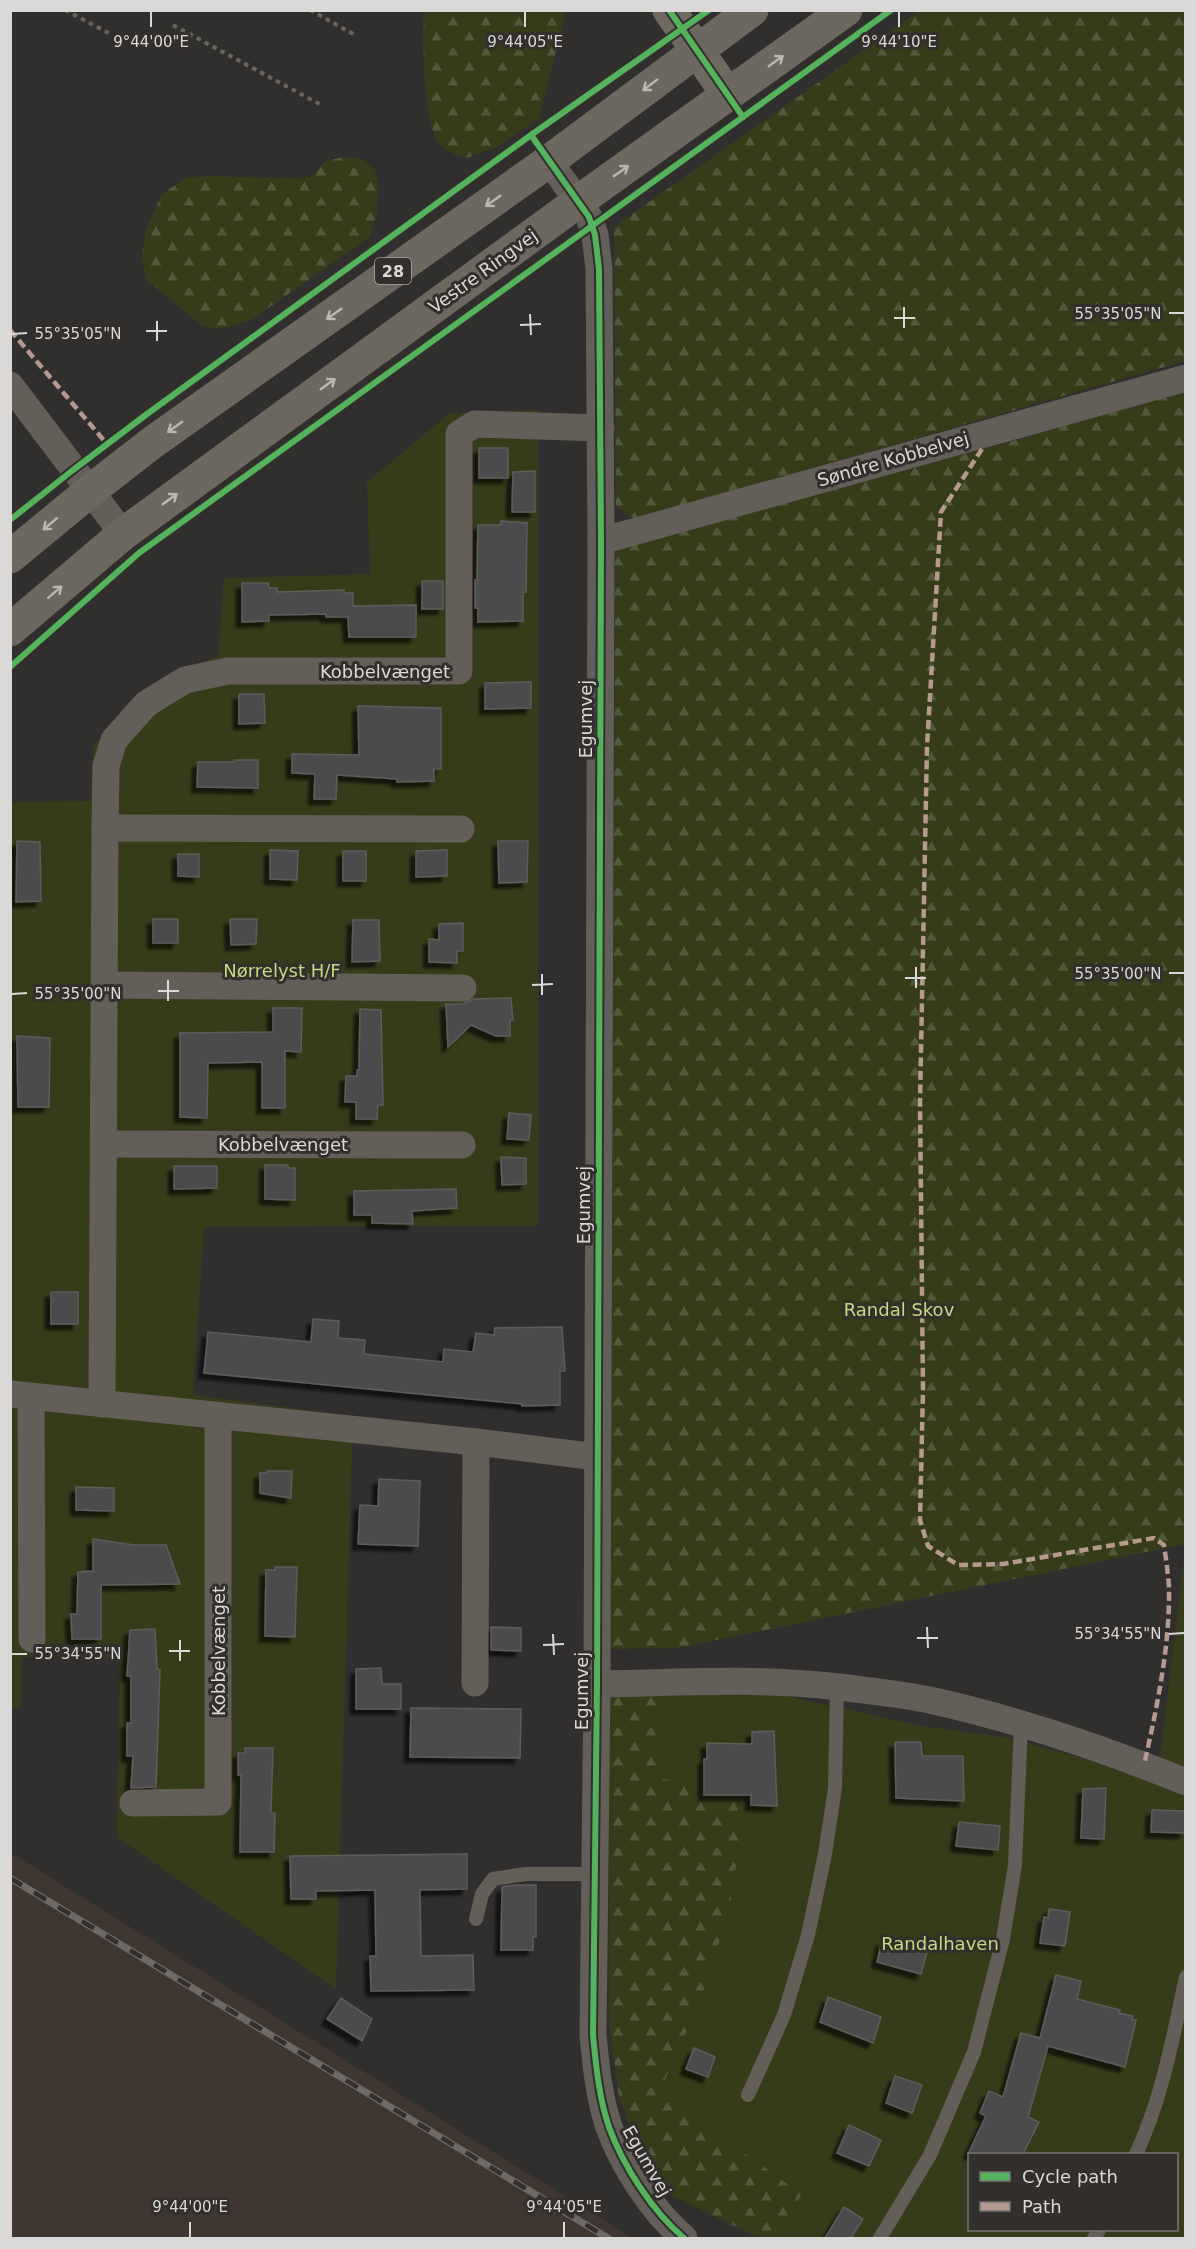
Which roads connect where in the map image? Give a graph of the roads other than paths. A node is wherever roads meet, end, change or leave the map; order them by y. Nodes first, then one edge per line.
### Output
1 (669, 10) edge
2 (752, 10) edge
3 (846, 10) edge
4 (697, 50) junction
5 (728, 95) junction
6 (549, 161) junction
7 (579, 201) junction
8 (1185, 378) edge
9 (10, 385) edge
10 (601, 428) junction
11 (90, 491) junction
12 (123, 534) junction
13 (601, 541) junction
14 (10, 557) edge
15 (10, 630) edge
16 (105, 828) junction
17 (461, 829) dead end
18 (105, 985) junction
19 (463, 988) dead end
20 (103, 1144) junction
21 (462, 1145) dead end
22 (21, 1395) edge
23 (102, 1404) junction
24 (218, 1416) junction
25 (476, 1442) junction
26 (597, 1457) junction
27 (32, 1639) dead end
28 (475, 1683) dead end
29 (597, 1684) junction
30 (837, 1687) junction
31 (1022, 1725) junction
32 (1185, 1782) edge
33 (133, 1803) dead end
34 (595, 1874) junction
35 (476, 1919) dead end
36 (1185, 1977) edge
37 (748, 2095) dead end
38 (1136, 2153) edge
39 (684, 2238) edge
40 (880, 2238) edge

1 - 4 street
2 - 4 main road, 28
5 -> 3 main road, Vestre Ringvej
4 - 5 street
4 -> 6 main road, 28
7 -> 5 main road, Vestre Ringvej
6 - 7 street, Egumvej
6 -> 11 main road, 28
7 - 10 street, Egumvej
12 -> 7 main road, Vestre Ringvej
8 - 13 street, Søndre Kobbelvej
9 - 11 street
10 - 13 street, Egumvej
10 - 16 street, Kobbelvænget
11 - 12 street
11 -> 14 main road, 28
15 -> 12 main road, Vestre Ringvej
13 - 26 street, Egumvej
16 - 17 street
16 - 18 street, Kobbelvænget
18 - 19 street
18 - 20 street, Kobbelvænget
20 - 21 street, Kobbelvænget
20 - 23 street, Kobbelvænget
22 - 23 street
22 - 27 street
23 - 24 street
24 - 25 street
24 - 33 street, Kobbelvænget
25 - 26 street
25 - 28 street
26 - 29 street, Egumvej
29 - 30 street
29 - 34 street, Egumvej
30 - 31 street
30 - 37 lane
31 - 32 street
31 - 40 lane
34 - 35 lane
34 - 39 street, Egumvej
36 - 38 lane

